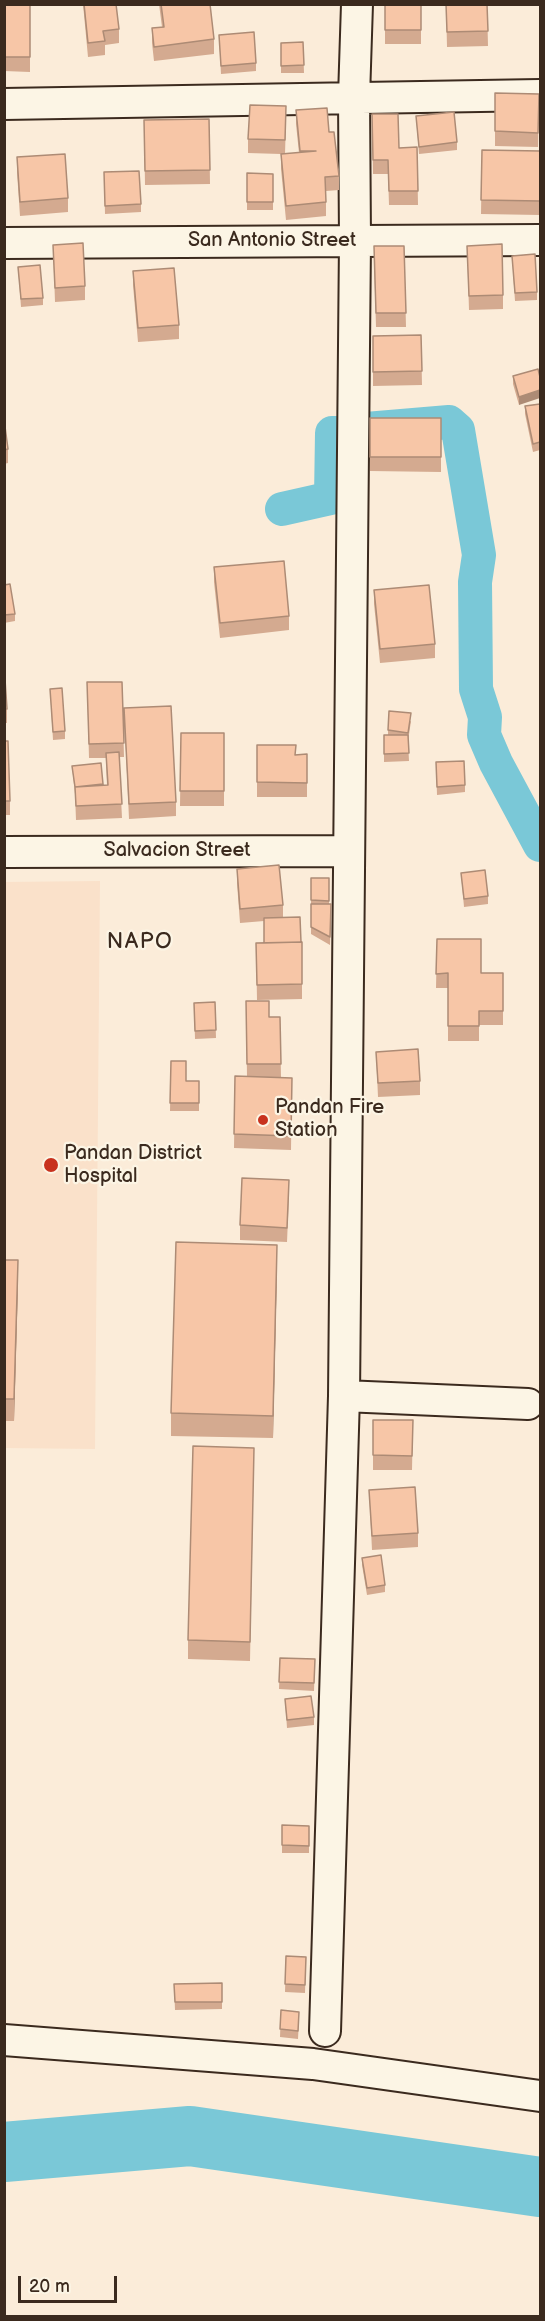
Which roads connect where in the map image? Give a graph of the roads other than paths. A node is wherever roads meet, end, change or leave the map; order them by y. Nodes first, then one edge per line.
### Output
1 (357, 4) edge
2 (540, 94) edge
3 (354, 97) junction
4 (4, 104) edge
5 (540, 240) edge
6 (355, 241) junction
7 (4, 243) edge
8 (349, 851) junction
9 (4, 852) edge
10 (344, 1396) junction
11 (528, 1404) dead end
12 (325, 2031) dead end
13 (4, 2040) edge
14 (540, 2096) edge

1 - 3 street
2 - 3 street
3 - 4 street
3 - 6 street
5 - 6 street, San Antonio Street
6 - 7 street, San Antonio Street
6 - 8 street
8 - 9 street, Salvacion Street
8 - 10 street
10 - 11 street
10 - 12 street
13 - 14 street

